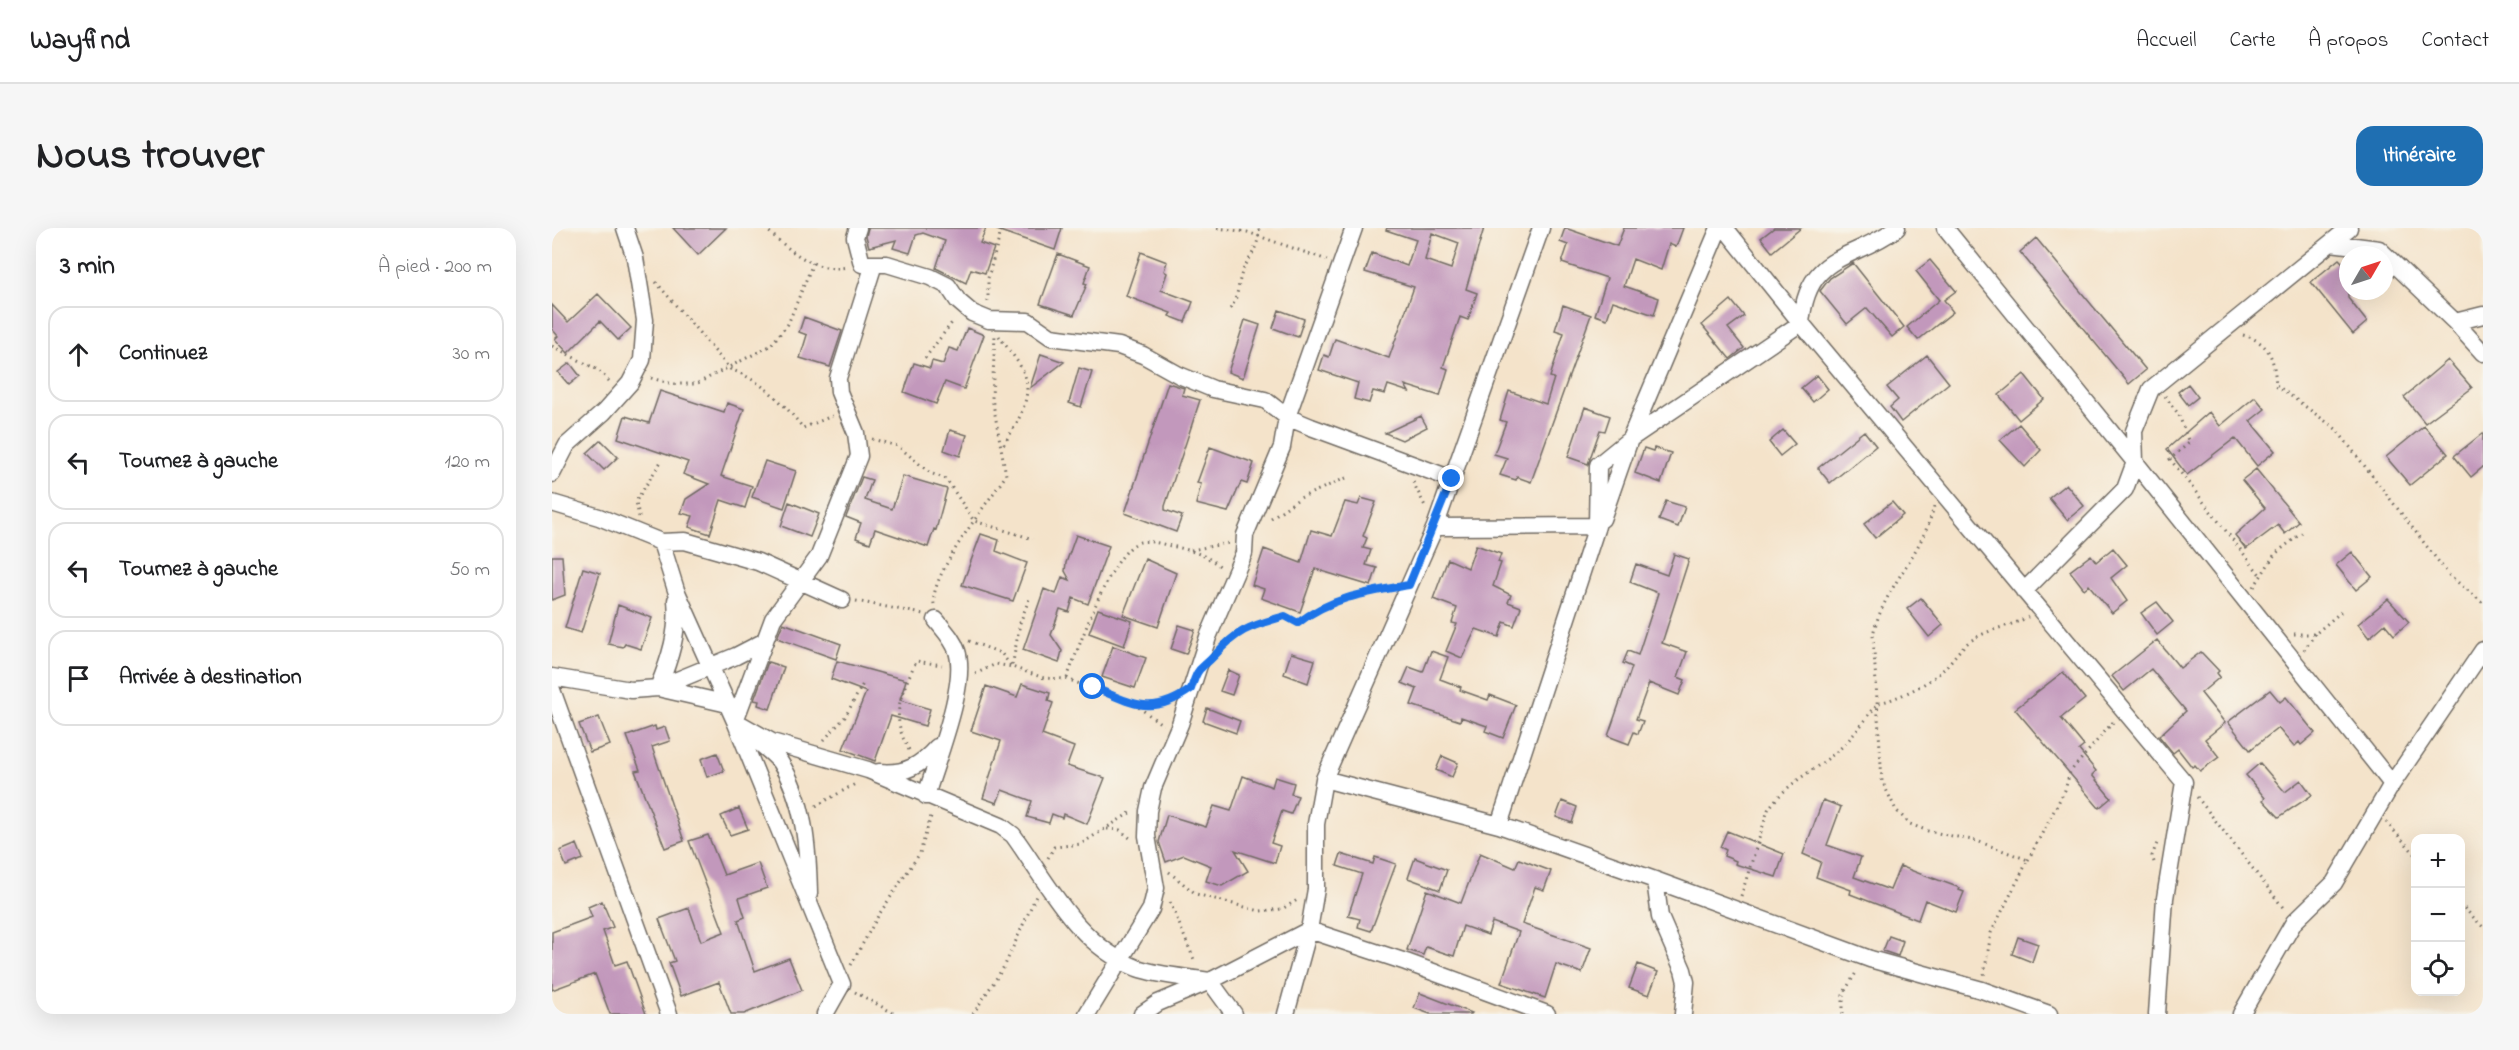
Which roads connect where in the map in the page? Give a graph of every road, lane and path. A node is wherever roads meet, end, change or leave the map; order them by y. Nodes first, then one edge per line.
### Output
1 (625, 228) edge
2 (765, 228) edge
3 (858, 228) edge
4 (1002, 228) edge
5 (1217, 228) edge
6 (1259, 228) edge
7 (1354, 228) edge
8 (1541, 228) edge
9 (1719, 228) edge
10 (1725, 228) edge
11 (1897, 228) edge
12 (1945, 228) edge
13 (2349, 228) edge
14 (1259, 236) junction
15 (2331, 243) junction
16 (635, 258) junction
17 (813, 263) junction
18 (868, 264) junction
19 (1340, 265) junction
20 (965, 307) junction
21 (1230, 309) dead end
22 (2483, 315) edge
23 (993, 321) junction
24 (2455, 322) junction
25 (1801, 323) junction
26 (2223, 330) junction
27 (552, 346) edge
28 (2483, 353) edge
29 (925, 358) dead end
30 (731, 367) junction
31 (635, 373) junction
32 (2156, 385) junction
33 (619, 394) junction
34 (848, 415) junction
35 (1287, 417) junction
36 (856, 433) junction
37 (1630, 439) junction
38 (1001, 449) junction
39 (662, 460) dead end
40 (1406, 461) junction
41 (2135, 462) junction
42 (552, 474) edge
43 (1346, 478) dead end
44 (1452, 479) junction
45 (1938, 487) junction
46 (552, 503) edge
47 (974, 521) junction
48 (1597, 526) junction
49 (1435, 527) junction
50 (2304, 531) dead end
51 (643, 534) junction
52 (1245, 535) junction
53 (1034, 539) dead end
54 (661, 542) junction
55 (1593, 543) junction
56 (1189, 550) junction
57 (2261, 576) junction
58 (1230, 582) junction
59 (802, 583) junction
60 (1409, 585) junction
61 (675, 591) junction
62 (2024, 591) junction
63 (1029, 599) dead end
64 (842, 600) joint
65 (2483, 603) edge
66 (2040, 610) junction
67 (2342, 610) dead end
68 (2258, 619) junction
69 (936, 620) junction
70 (2289, 633) dead end
71 (962, 638) dead end
72 (765, 641) junction
73 (2483, 650) edge
74 (959, 664) junction
75 (711, 667) junction
76 (1012, 667) junction
77 (1198, 668) junction
78 (552, 677) edge
79 (1067, 679) junction
80 (864, 682) dead end
81 (658, 688) junction
82 (1191, 689) junction
83 (552, 690) edge
84 (958, 695) junction
85 (1878, 703) junction
86 (2119, 703) junction
87 (728, 704) junction
88 (1137, 706) junction
89 (735, 721) junction
90 (1180, 724) junction
91 (942, 742) junction
92 (810, 754) junction
93 (918, 766) junction
94 (868, 770) junction
95 (1323, 779) junction
96 (2184, 782) junction
97 (2392, 784) junction
98 (830, 798) dead end
99 (931, 798) junction
100 (2376, 809) junction
101 (1499, 825) junction
102 (2411, 850) edge
103 (1151, 856) junction
104 (2028, 860) junction
105 (1655, 880) junction
106 (1316, 889) junction
107 (1169, 900) dead end
108 (810, 905) junction
109 (1736, 909) junction
110 (2465, 909) edge
111 (2294, 922) junction
112 (2483, 927) edge
113 (1310, 930) junction
114 (1870, 959) junction
115 (1120, 960) junction
116 (1210, 981) junction
117 (842, 984) junction
118 (1982, 990) junction
119 (669, 1014) edge
120 (825, 1014) edge
121 (895, 1014) edge
122 (1087, 1014) edge
123 (1142, 1014) edge
124 (1234, 1014) edge
125 (1286, 1014) edge
126 (1547, 1014) edge
127 (1683, 1014) edge
128 (1843, 1014) edge
129 (2049, 1014) edge
130 (2157, 1014) edge
131 (2241, 1014) edge

1 - 16 street
2 - 17 path
3 - 18 street
4 - 23 path
5 - 14 path
6 - 14 path
7 - 19 street
8 - 44 street
9 - 37 street
10 - 25 street
11 - 25 street
12 - 41 street
13 - 15 street
14 - 19 path
14 - 21 path
15 - 24 street
15 - 26 street
16 - 30 path
16 - 31 street
17 - 18 path
17 - 30 path
18 - 20 street
18 - 34 street
19 - 35 street
20 - 23 street
20 - 29 path
22 - 24 street
23 - 35 street
23 - 38 path
23 - 38 path
24 - 28 street
25 - 37 street
25 - 45 street
26 - 32 street
26 - 65 path
27 - 33 path
30 - 31 path
30 - 34 path
31 - 33 street
32 - 41 street
32 - 57 path
33 - 42 street
34 - 36 street
35 - 40 street
35 - 52 street
36 - 47 path
36 - 59 street
37 - 48 street
37 - 55 street
38 - 47 path
39 - 51 path
40 - 44 street
40 - 49 path
41 - 62 street
41 - 68 street
43 - 52 path
44 - 49 street
45 - 62 street
45 - 85 path
46 - 51 street
47 - 53 path
47 - 69 path
48 - 49 street
48 - 55 street
49 - 60 street
50 - 57 path
51 - 54 street
52 - 56 path
52 - 58 street
54 - 59 street
54 - 61 street
55 - 101 street
56 - 58 path
56 - 79 path
57 - 68 path
58 - 77 street
59 - 64 street
59 - 72 street
60 - 77 path
60 - 95 street
61 - 75 street
61 - 81 street
62 - 66 street
63 - 76 path
64 - 69 path
66 - 85 path
66 - 86 street
67 - 70 path
68 - 97 street
69 - 74 street
71 - 76 path
72 - 75 street
72 - 89 street
73 - 97 street
74 - 84 street
74 - 93 path
75 - 81 street
75 - 87 street
76 - 79 path
76 - 84 path
77 - 82 street
78 - 81 street
79 - 88 path
80 - 92 path
81 - 87 street
82 - 88 path
82 - 90 street
83 - 119 street
84 - 91 street
85 - 104 path
85 - 109 path
86 - 96 street
86 - 104 path
87 - 89 street
88 - 90 path
89 - 92 street
89 - 108 street
89 - 108 street
90 - 103 street
91 - 93 street
91 - 99 street
92 - 94 street
93 - 94 street
94 - 98 path
94 - 99 street
95 - 101 street
95 - 106 street
96 - 111 path
96 - 130 street
97 - 100 street
99 - 115 street
99 - 117 path
100 - 102 path
100 - 111 street
101 - 105 street
103 - 106 path
103 - 115 street
104 - 118 path
105 - 109 street
105 - 127 street
106 - 113 street
107 - 116 path
108 - 117 street
109 - 114 street
110 - 112 path
111 - 131 street
113 - 116 street
113 - 125 street
113 - 126 street
114 - 118 street
114 - 128 path
115 - 116 street
115 - 122 street
116 - 123 street
116 - 124 street
117 - 120 street
117 - 121 path
118 - 129 street

